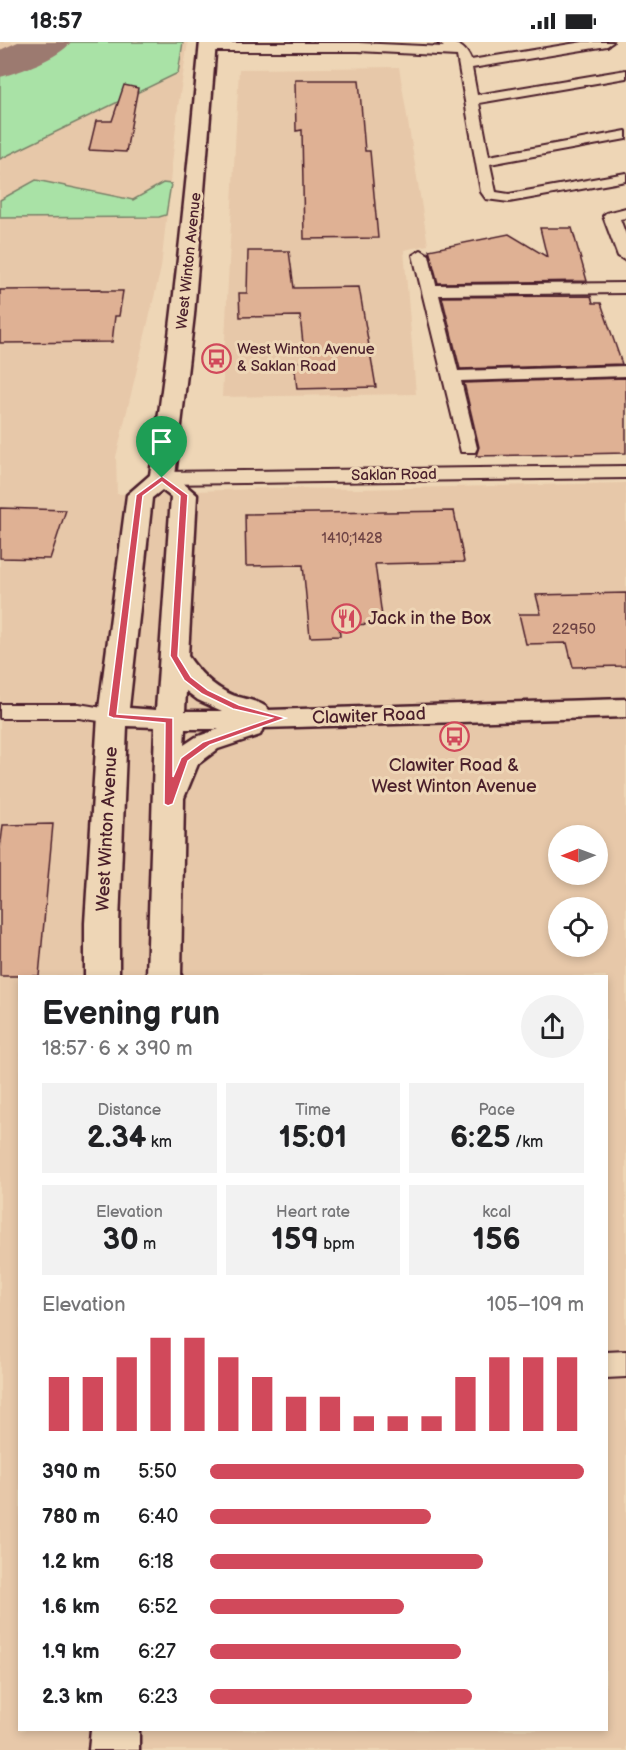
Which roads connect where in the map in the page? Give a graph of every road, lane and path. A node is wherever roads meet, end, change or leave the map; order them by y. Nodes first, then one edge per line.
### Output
1 (395, 42) edge
2 (443, 42) edge
3 (607, 42) edge
4 (208, 45) edge
5 (358, 47) junction
6 (464, 59) junction
7 (626, 74) edge
8 (471, 100) junction
9 (626, 135) edge
10 (483, 161) junction
11 (626, 177) edge
12 (618, 215) edge
13 (421, 255) dead end
14 (626, 255) edge
15 (626, 288) edge
16 (429, 290) junction
17 (626, 371) edge
18 (451, 376) junction
19 (468, 448) dead end
20 (626, 472) edge
21 (162, 478) junction
22 (174, 656) junction
23 (626, 708) edge
24 (0, 711) edge
25 (113, 716) junction
26 (282, 718) junction
27 (170, 720) junction
28 (168, 804) junction
29 (102, 975) edge
30 (164, 975) edge
31 (626, 1364) edge
32 (608, 1365) edge
33 (115, 1731) edge
34 (114, 1750) edge

1 - 5 street
2 - 6 street
3 - 6 street
4 - 5 street
4 - 21 main road, West Winton Avenue
5 - 6 street
6 - 8 street
7 - 8 street
8 - 10 street
9 - 10 street
10 - 11 street
12 - 14 street
13 - 16 street
15 - 16 street
16 - 18 street
17 - 18 street
18 - 19 street
20 - 21 street, Saklan Road
21 - 22 main road
21 - 25 main road, West Winton Avenue
22 - 26 main road
22 - 27 main road
23 - 26 main road, Clawiter Road
24 - 25 street
25 - 27 main road, Clawiter Road
25 - 29 main road, West Winton Avenue
26 - 27 main road, Clawiter Road
26 - 28 main road
27 - 28 main road
28 - 30 main road
31 - 32 street
33 - 34 main road

